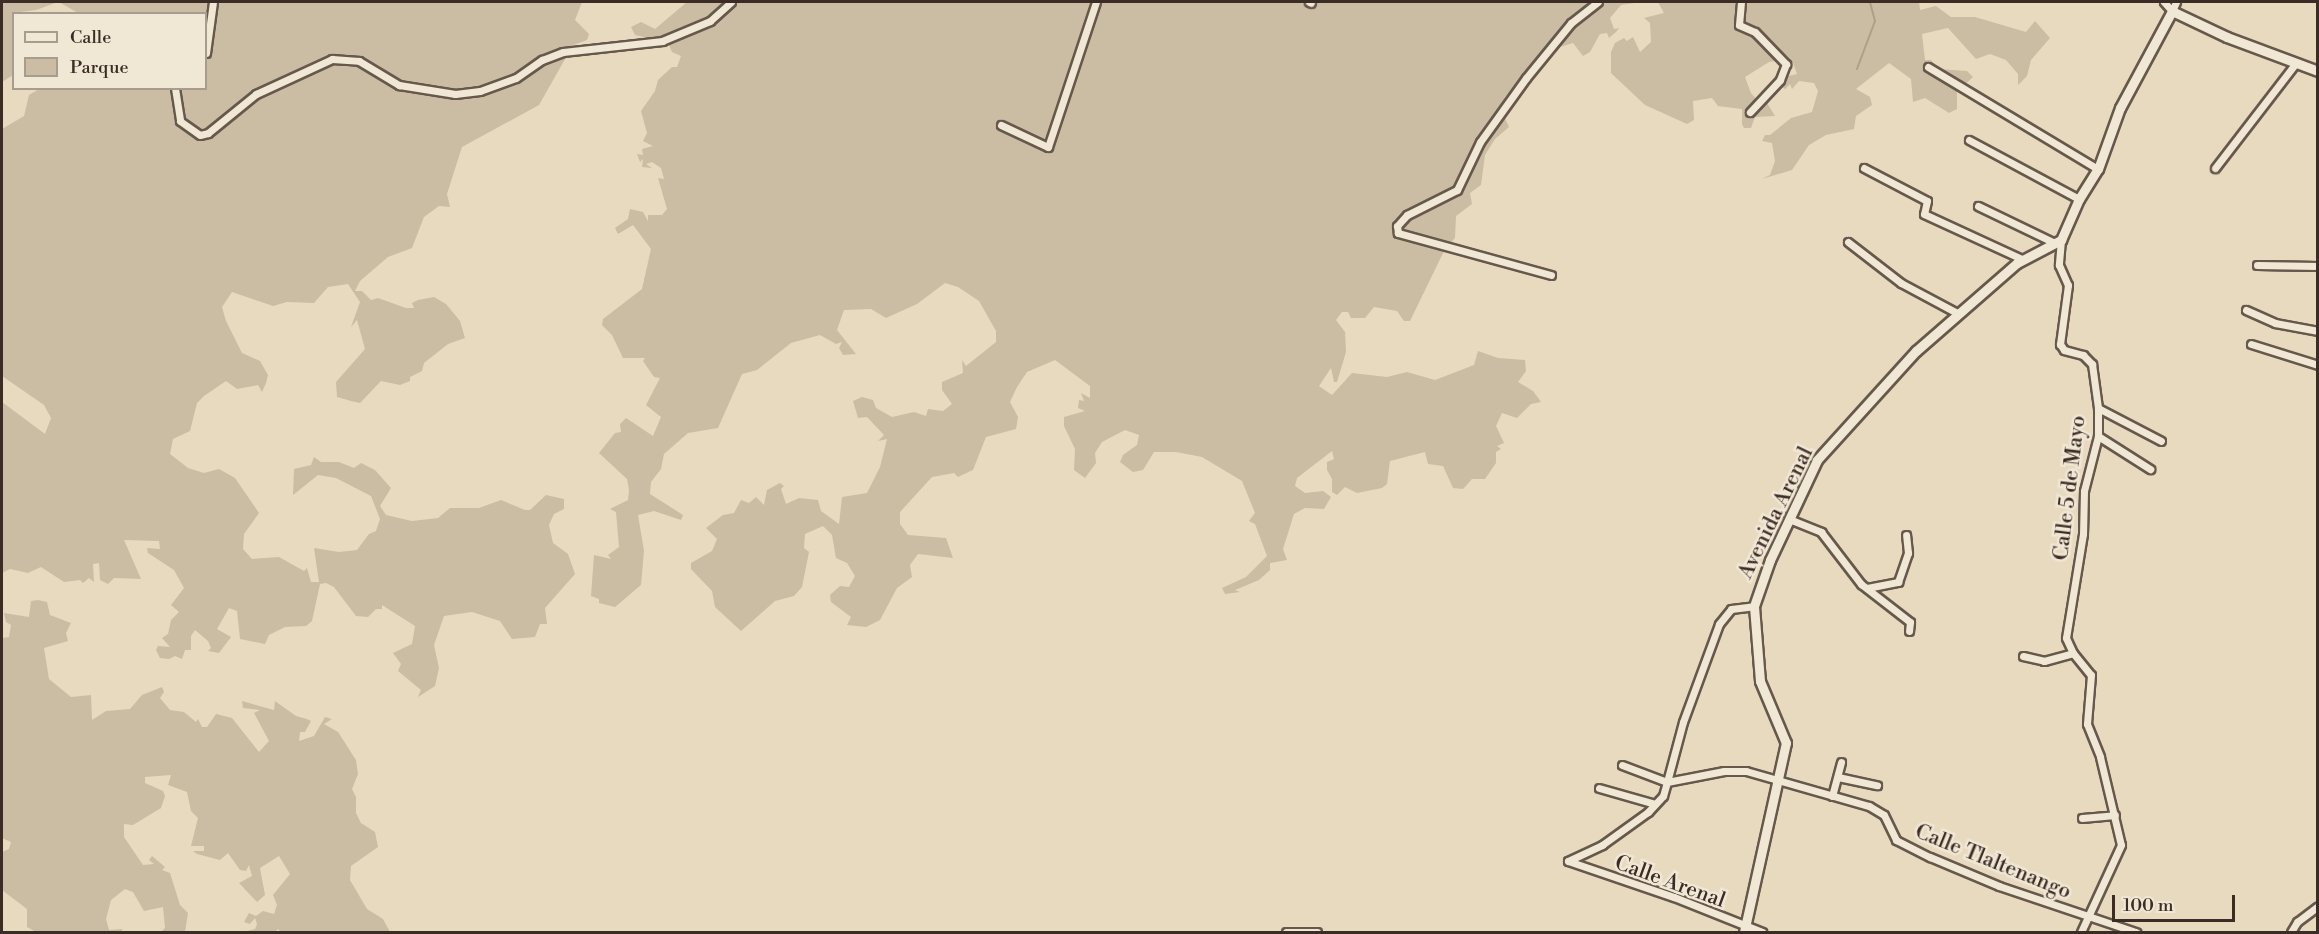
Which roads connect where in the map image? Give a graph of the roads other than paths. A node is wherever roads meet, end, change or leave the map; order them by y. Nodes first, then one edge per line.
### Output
1 (213, 2) edge
2 (731, 2) edge
3 (1096, 2) edge
4 (1598, 2) edge
5 (1741, 2) edge
6 (2164, 2) edge
7 (2174, 6) edge
8 (207, 45) edge
9 (2296, 63) junction
10 (1928, 67) dead end
11 (2318, 70) edge
12 (175, 90) edge
13 (1750, 112) dead end
14 (1001, 125) dead end
15 (1969, 140) dead end
16 (1864, 168) dead end
17 (2215, 168) dead end
18 (2098, 169) junction
19 (2079, 199) junction
20 (1978, 206) dead end
21 (1848, 242) dead end
22 (2058, 242) junction
23 (2022, 259) junction
24 (2257, 265) dead end
25 (2318, 266) edge
26 (1551, 275) dead end
27 (2246, 310) dead end
28 (1959, 314) junction
29 (2318, 331) edge
30 (2252, 344) dead end
31 (2318, 365) edge
32 (2098, 408) junction
33 (2098, 436) junction
34 (2161, 441) dead end
35 (2150, 469) dead end
36 (1789, 519) junction
37 (1906, 535) dead end
38 (1865, 587) junction
39 (1754, 606) junction
40 (1909, 632) dead end
41 (2073, 653) junction
42 (2023, 656) dead end
43 (1842, 762) dead end
44 (1622, 765) dead end
45 (1838, 777) junction
46 (1781, 780) junction
47 (1667, 782) junction
48 (1877, 785) dead end
49 (1599, 789) dead end
50 (1832, 796) junction
51 (1655, 804) junction
52 (2115, 815) junction
53 (2082, 818) dead end
54 (2318, 906) edge
55 (2087, 917) junction
56 (1745, 929) edge
57 (1287, 931) edge
58 (1317, 933) edge
59 (1762, 933) edge
60 (2081, 933) edge
61 (2136, 933) edge
62 (2291, 933) edge

1 - 8 street
2 - 12 street
3 - 14 street
4 - 26 street
5 - 13 street
6 - 7 street
7 - 9 street
7 - 18 street, Calle 5 de Mayo
9 - 11 street
9 - 17 street
10 - 18 street
15 - 19 street
16 - 23 street
18 - 19 street, Calle 5 de Mayo
19 - 22 street, Calle 5 de Mayo
20 - 22 street
21 - 28 street
22 - 23 street, Avenida Arenal
22 - 32 street, Calle 5 de Mayo
23 - 28 street, Avenida Arenal
24 - 25 street
27 - 29 street
28 - 36 street, Avenida Arenal
30 - 31 street
32 - 33 street, Calle 5 de Mayo
32 - 34 street
33 - 35 street
33 - 41 street, Calle 5 de Mayo
36 - 38 street
36 - 39 street, Avenida Arenal
37 - 38 street
38 - 40 street
39 - 46 street, Avenida Arenal
39 - 47 street
41 - 42 street
41 - 52 street, Calle 5 de Mayo
43 - 45 street
44 - 47 street
45 - 48 street
45 - 50 street
46 - 47 street, Calle Tlaltenango
46 - 50 street, Calle Tlaltenango
46 - 56 street, Avenida Arenal
47 - 51 street
49 - 51 street
50 - 55 street, Calle Tlaltenango
51 - 56 street, Calle Arenal
52 - 53 street
52 - 55 street, Calle 5 de Mayo
54 - 62 street
55 - 60 street, Calle 5 de Mayo
55 - 61 street, Calle Tlaltenango
56 - 59 street, Calle Arenal
57 - 58 street

